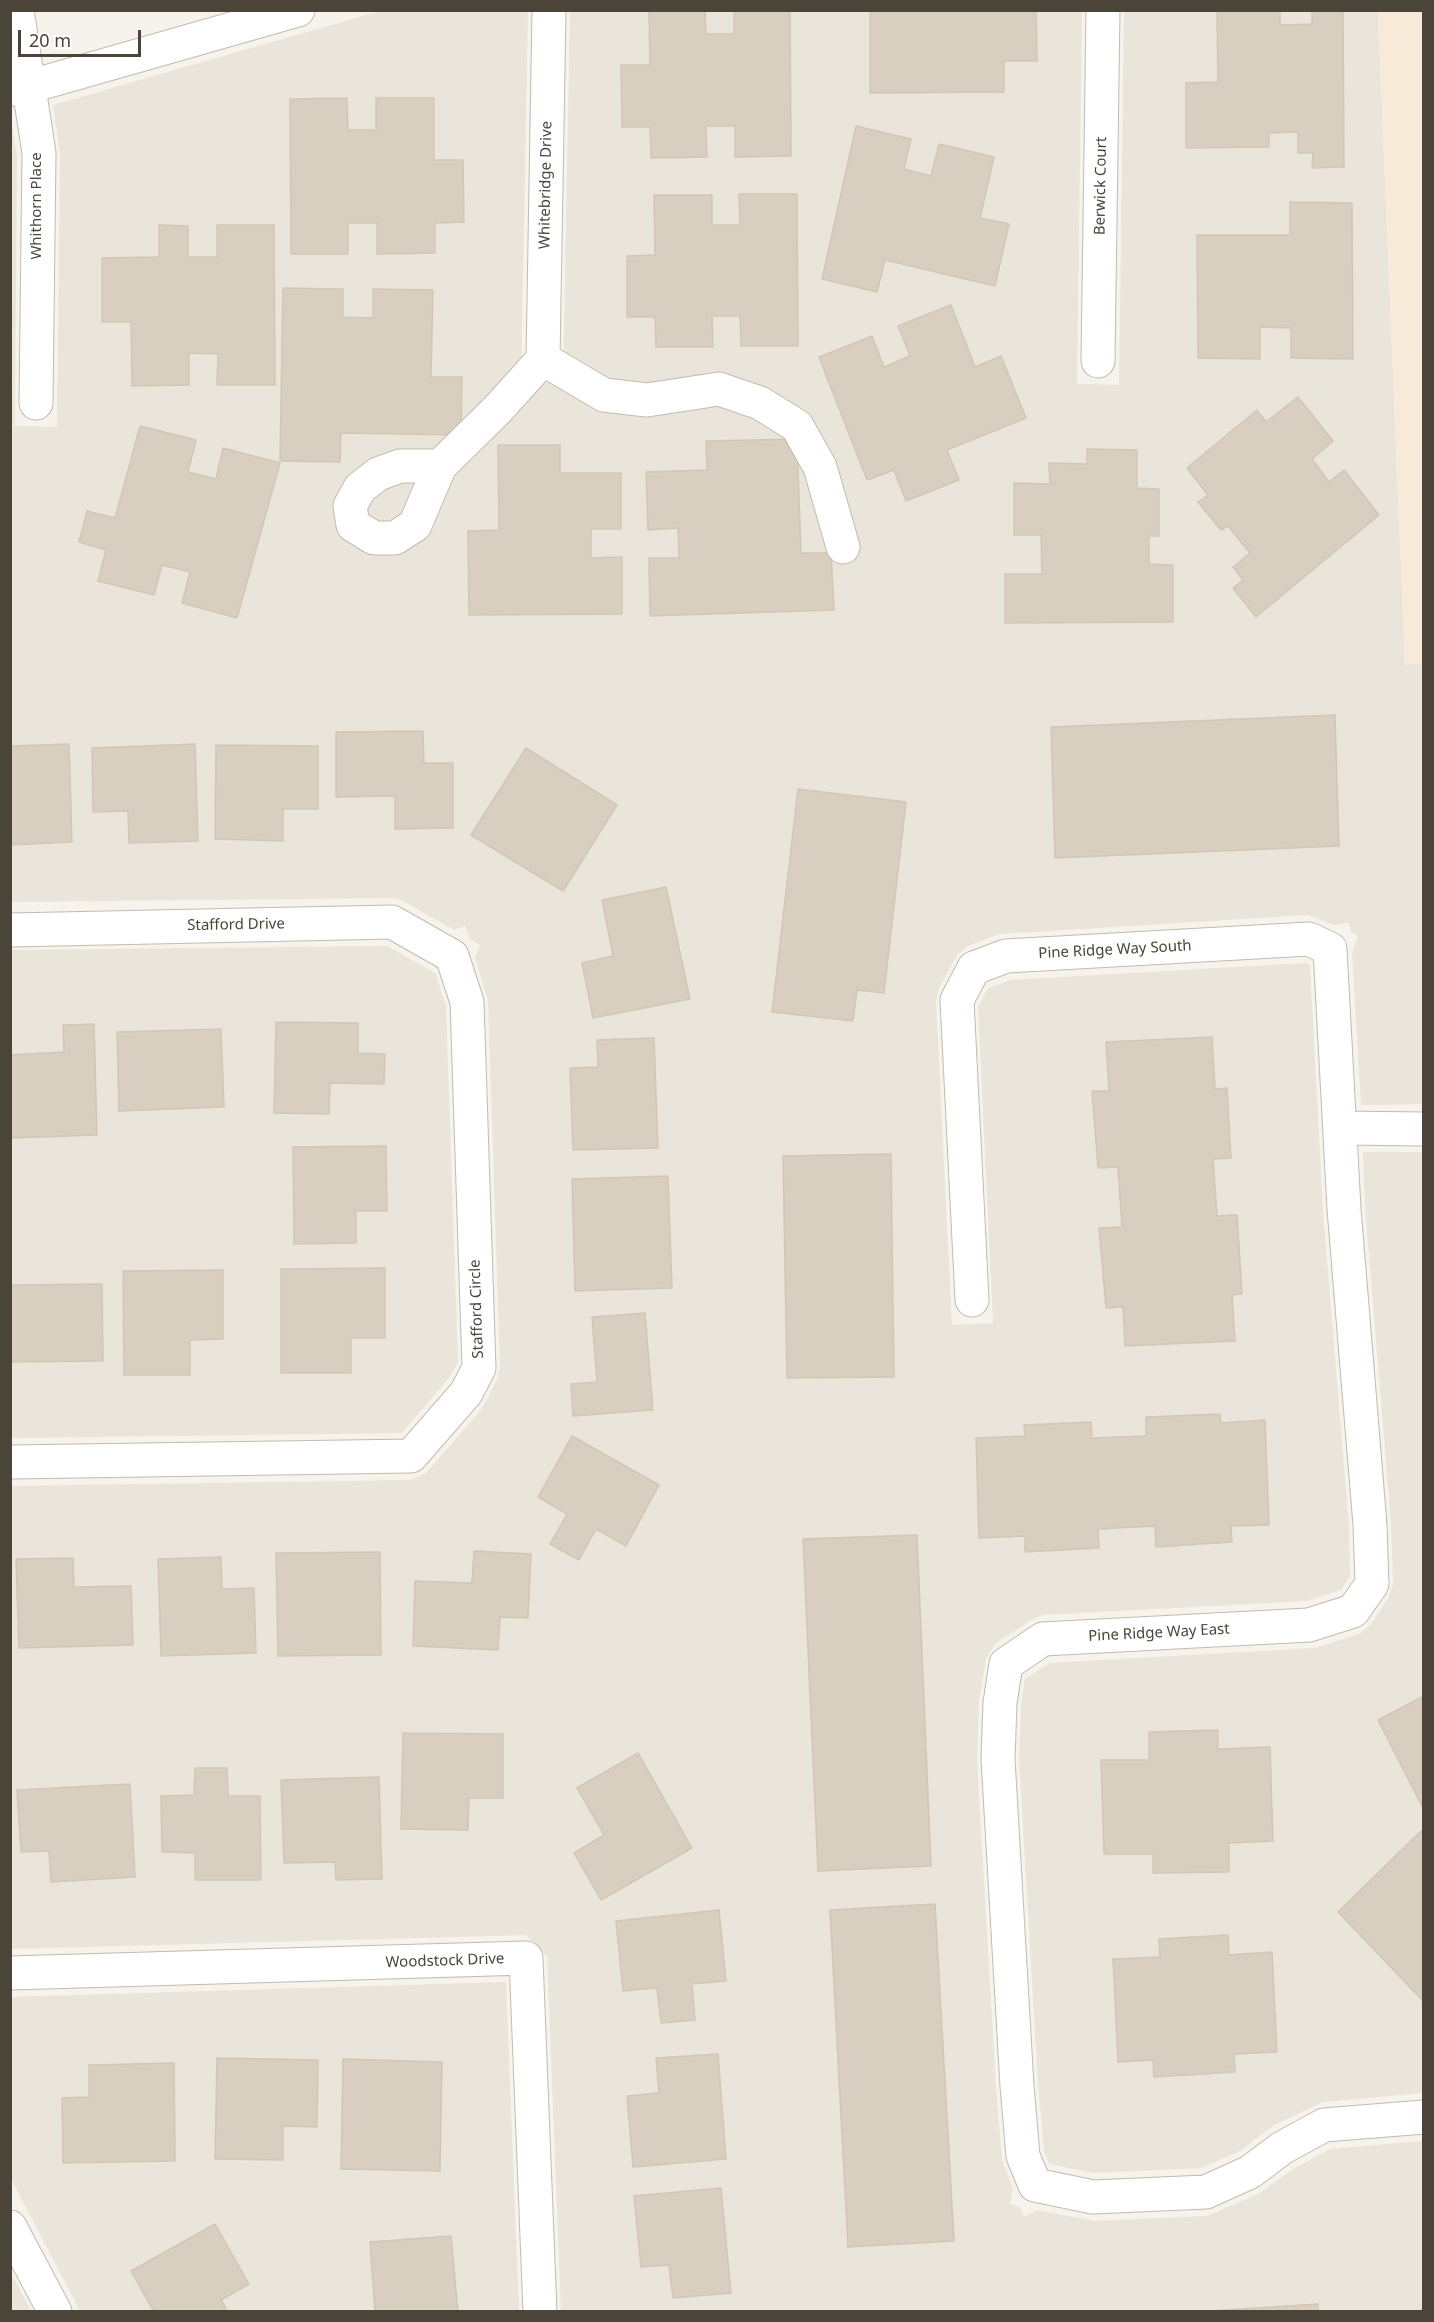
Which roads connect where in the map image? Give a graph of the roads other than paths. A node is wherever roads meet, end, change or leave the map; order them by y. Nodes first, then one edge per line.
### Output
1 (17, 10) edge
2 (298, 10) edge
3 (549, 10) edge
4 (1103, 10) edge
5 (19, 88) edge
6 (543, 359) junction
7 (1098, 361) dead end
8 (36, 403) dead end
9 (440, 466) dead end
10 (843, 547) dead end
11 (10, 930) edge
12 (452, 956) joint
13 (1341, 1128) junction
14 (1424, 1129) edge
15 (972, 1300) dead end
16 (10, 1462) edge
17 (10, 1973) edge
18 (1424, 2117) edge
19 (10, 2227) edge
20 (55, 2312) edge
21 (540, 2312) edge

1 - 5 street, Whithorn Place
2 - 5 street
3 - 6 street, Whitebridge Drive
4 - 7 street, Berwick Court
5 - 8 street, Whithorn Place
6 - 9 street
6 - 10 street
11 - 12 street, Stafford Drive
12 - 16 street, Stafford Circle
13 - 14 street
13 - 15 street, Pine Ridge Way South
13 - 18 street, Pine Ridge Way East
17 - 21 street, Woodstock Drive
19 - 20 street

